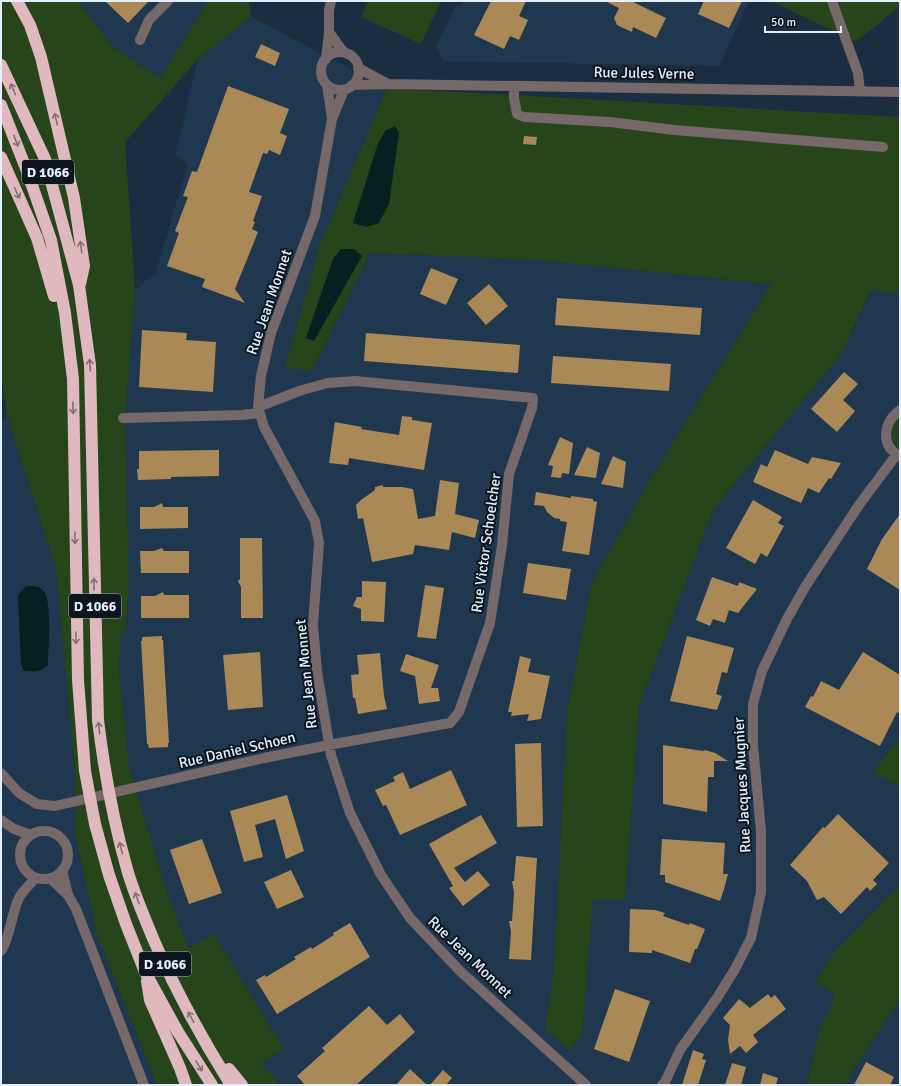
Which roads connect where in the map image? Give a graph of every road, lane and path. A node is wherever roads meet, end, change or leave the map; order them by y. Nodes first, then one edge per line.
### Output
1 (17, 1) edge
2 (168, 1) edge
3 (331, 1) edge
4 (832, 1) edge
5 (329, 32) junction
6 (140, 40) dead end
7 (347, 54) junction
8 (326, 59) junction
9 (1, 65) edge
10 (358, 68) junction
11 (388, 84) junction
12 (327, 85) junction
13 (514, 86) junction
14 (348, 88) junction
15 (860, 91) junction
16 (900, 92) edge
17 (1, 105) edge
18 (332, 119) junction
19 (883, 147) dead end
20 (1, 157) edge
21 (79, 285) junction
22 (73, 378) junction
23 (259, 410) junction
24 (900, 410) edge
25 (123, 418) dead end
26 (898, 455) edge
27 (329, 745) junction
28 (1, 772) edge
29 (1, 820) edge
30 (14, 829) junction
31 (30, 835) junction
32 (21, 846) junction
33 (62, 870) junction
34 (35, 878) junction
35 (50, 878) junction
36 (68, 895) junction
37 (1, 951) edge
38 (145, 972) junction
39 (209, 1051) junction
40 (664, 1084) edge
41 (144, 1085) edge
42 (186, 1085) edge
43 (212, 1085) edge
44 (232, 1085) edge
45 (242, 1085) edge
46 (586, 1085) edge

21 -> 1 highway
2 - 6 street
3 - 5 street
4 - 15 street
5 - 7 street
5 - 8 street
7 - 8 street
7 - 10 street
8 - 12 street
21 -> 9 highway, D 1066
10 - 11 street, Rue Jules Verne
10 - 14 street
11 - 13 street, Rue Jules Verne
11 - 14 street, Rue Jules Verne
12 - 14 street
12 - 18 street, Rue Jean Monnet
13 - 15 street, Rue Jules Verne
13 - 19 street
14 - 18 street, Rue Jean Monnet
15 - 16 street, Rue Jules Verne
17 -> 22 highway, D 1066
18 - 23 street, Rue Jean Monnet
20 -> 22 highway
39 -> 21 highway, D 1066
22 -> 38 highway, D 1066
23 - 25 street
23 - 27 street, Rue Jean Monnet
23 - 27 street, Rue Victor Schoelcher
24 - 26 street
26 - 40 street, Rue Jacques Mugnier
27 - 28 street, Rue Daniel Schoen
27 - 46 street, Rue Jean Monnet
29 - 30 street
30 - 31 street
30 - 32 street
31 - 32 street
31 - 33 street
32 - 34 street
33 - 35 street
33 - 36 street
34 - 35 street
34 - 37 street
35 - 36 street
36 - 41 street
38 - 42 highway
38 -> 43 highway, D 1066
39 - 44 highway, D 1066
39 - 45 highway

